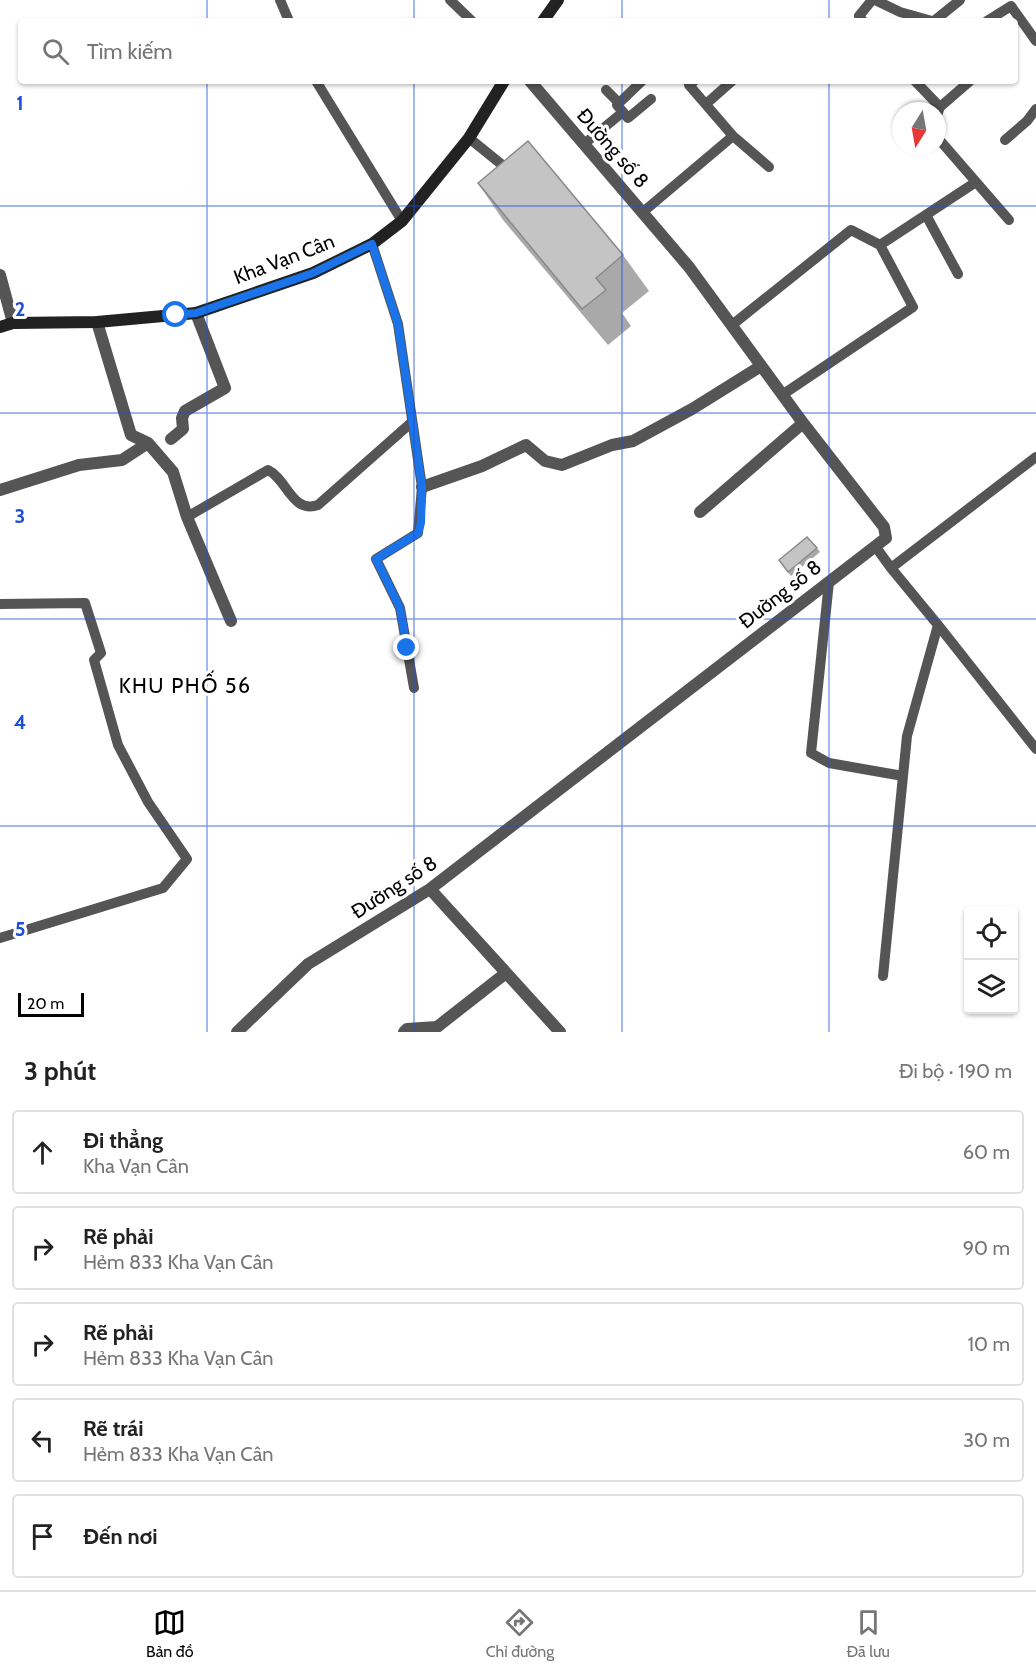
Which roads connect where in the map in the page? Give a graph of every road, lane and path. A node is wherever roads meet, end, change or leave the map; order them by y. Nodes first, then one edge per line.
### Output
1 (280, 0) edge
2 (450, 0) edge
3 (558, 0) edge
4 (873, 0) edge
5 (960, 0) edge
6 (288, 18) edge
7 (469, 18) edge
8 (545, 18) edge
9 (861, 18) edge
10 (922, 18) edge
11 (937, 18) edge
12 (992, 18) edge
13 (1036, 41) edge
14 (318, 84) edge
15 (502, 84) edge
16 (533, 84) edge
17 (640, 84) edge
18 (690, 84) edge
19 (729, 84) edge
20 (917, 84) edge
21 (967, 84) edge
22 (606, 90) dead end
23 (651, 99) dead end
24 (932, 102) edge
25 (706, 104) junction
26 (946, 104) edge
27 (621, 107) junction
28 (1036, 109) edge
29 (733, 136) junction
30 (469, 138) junction
31 (1005, 140) dead end
32 (584, 144) junction
33 (946, 147) edge
34 (769, 167) dead end
35 (520, 180) edge
36 (976, 182) junction
37 (643, 212) junction
38 (926, 215) junction
39 (402, 220) junction
40 (1009, 220) dead end
41 (372, 244) junction
42 (880, 245) junction
43 (958, 273) dead end
44 (0, 274) edge
45 (196, 313) junction
46 (97, 322) junction
47 (13, 323) junction
48 (732, 325) junction
49 (0, 327) edge
50 (762, 366) junction
51 (782, 395) junction
52 (412, 422) junction
53 (803, 423) junction
54 (171, 440) dead end
55 (148, 443) junction
56 (1036, 457) edge
57 (422, 487) junction
58 (0, 490) edge
59 (700, 512) dead end
60 (187, 517) junction
61 (875, 546) junction
62 (891, 568) junction
63 (829, 582) junction
64 (0, 604) edge
65 (231, 621) dead end
66 (938, 625) junction
67 (414, 688) dead end
68 (1036, 749) edge
69 (903, 776) junction
70 (430, 889) junction
71 (0, 938) edge
72 (506, 973) junction
73 (883, 976) dead end
74 (237, 1032) edge
75 (405, 1032) edge
76 (560, 1032) edge

1 - 6 lane
2 - 7 lane
3 - 8 main road
4 - 9 lane
4 - 10 lane
5 - 11 lane
12 - 13 lane
14 - 39 lane
15 - 30 main road, Kha Vạn Cân
16 - 32 street, Đường số 8
17 - 27 lane
18 - 25 lane
19 - 25 lane
20 - 24 lane
21 - 26 lane
22 - 27 lane
23 - 27 lane
25 - 29 lane
27 - 32 lane
28 - 31 lane
29 - 34 lane
29 - 37 lane
30 - 35 lane
30 - 39 main road, Kha Vạn Cân
32 - 37 street, Đường số 8
33 - 36 lane
36 - 38 lane
36 - 40 lane
37 - 48 street, Đường số 8
38 - 42 lane
38 - 43 lane
39 - 41 main road, Kha Vạn Cân
41 - 45 main road, Kha Vạn Cân
41 - 52 lane
42 - 48 lane
42 - 51 lane
44 - 47 street
45 - 46 main road, Kha Vạn Cân
45 - 54 street
46 - 47 main road, Kha Vạn Cân
46 - 55 street
47 - 49 main road, Kha Vạn Cân
48 - 50 street, Đường số 8
50 - 51 street, Đường số 8
50 - 57 street
51 - 53 street, Đường số 8
52 - 57 lane
52 - 60 lane
53 - 59 street
53 - 61 street, Đường số 8
55 - 58 street
55 - 60 street
56 - 62 lane
57 - 67 lane
60 - 65 street
61 - 62 lane
61 - 63 street, Đường số 8
62 - 66 lane
63 - 69 lane
63 - 70 street, Đường số 8
64 - 71 lane
66 - 68 lane
66 - 69 lane
69 - 73 lane
70 - 72 street
70 - 74 street, Đường số 8
72 - 75 street
72 - 76 street

